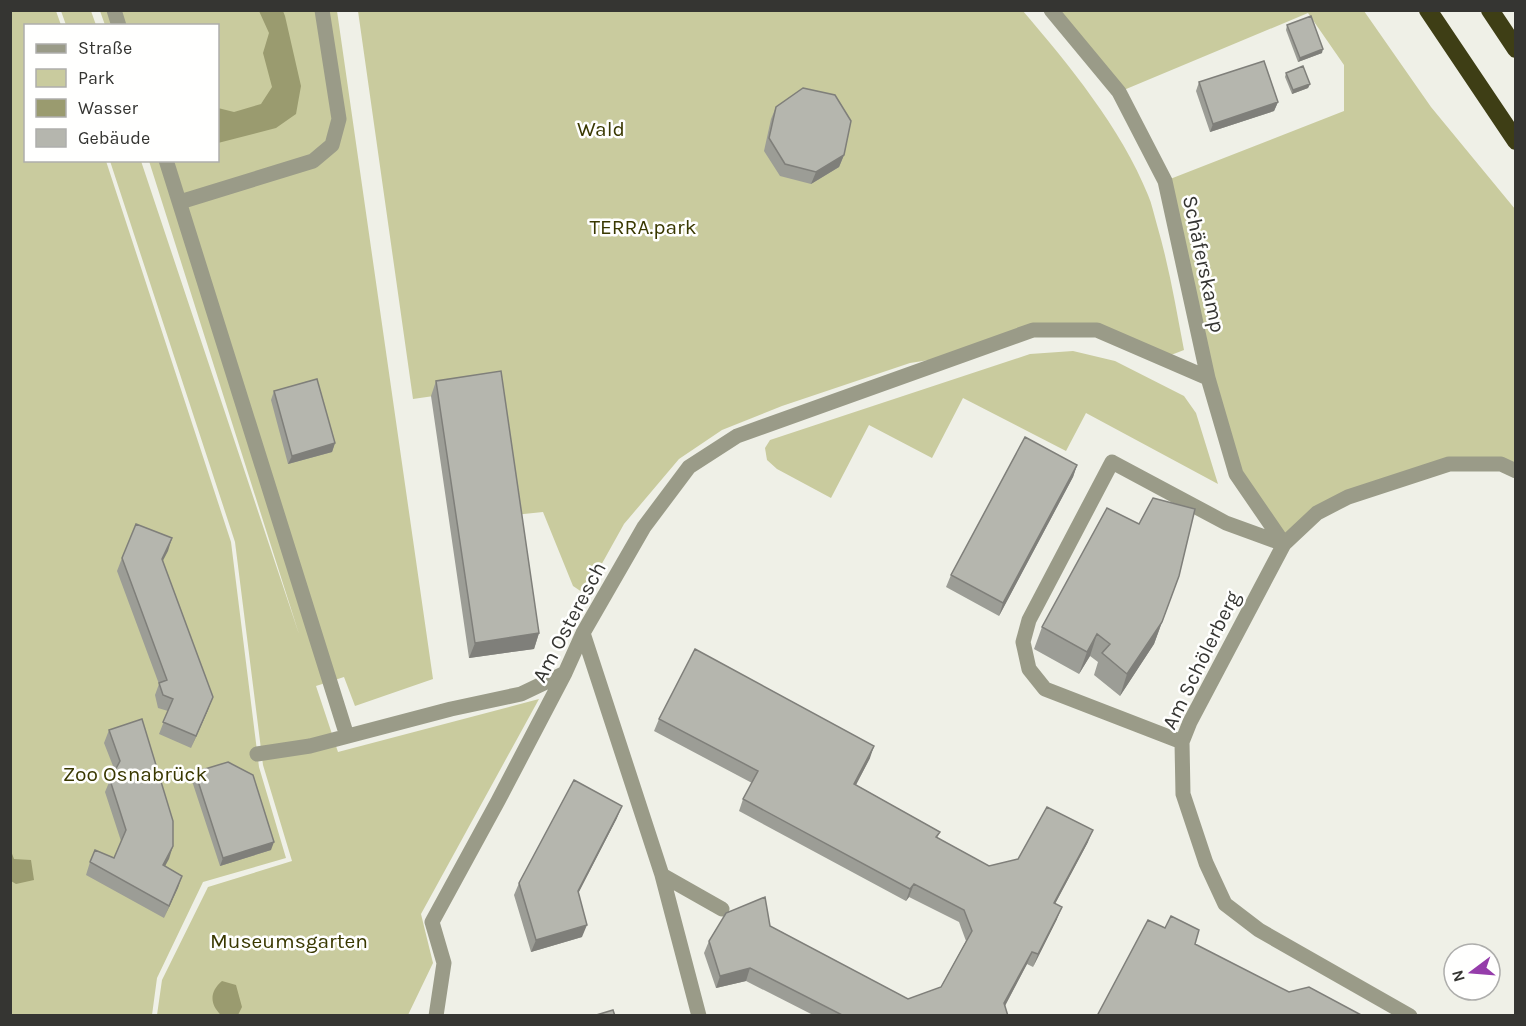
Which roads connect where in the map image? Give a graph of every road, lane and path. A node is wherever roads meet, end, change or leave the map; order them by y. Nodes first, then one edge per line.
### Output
1 (322, 10) edge
2 (1050, 10) edge
3 (1428, 10) edge
4 (1490, 10) edge
5 (1515, 49) edge
6 (1515, 141) edge
7 (167, 162) edge
8 (180, 202) junction
9 (1208, 378) junction
10 (1515, 471) edge
11 (1284, 544) junction
12 (583, 633) junction
13 (565, 673) junction
14 (347, 736) junction
15 (1182, 742) junction
16 (257, 754) dead end
17 (662, 875) junction
18 (722, 909) dead end
19 (436, 1016) edge
20 (699, 1016) edge
21 (1410, 1016) edge

1 - 8 street
2 - 9 street, Schäferskamp
3 - 6 highway
4 - 5 highway
7 - 8 street
8 - 14 street
9 - 11 street, Schäferskamp
9 - 12 street, Am Osteresch
10 - 11 street, Am Schölerberg
11 - 15 street, Am Schölerberg
11 - 15 street
12 - 13 street, Am Osteresch
12 - 17 street
13 - 14 street
13 - 19 street, Am Osteresch
14 - 16 street
15 - 21 street, Am Schölerberg
17 - 18 street
17 - 20 street

